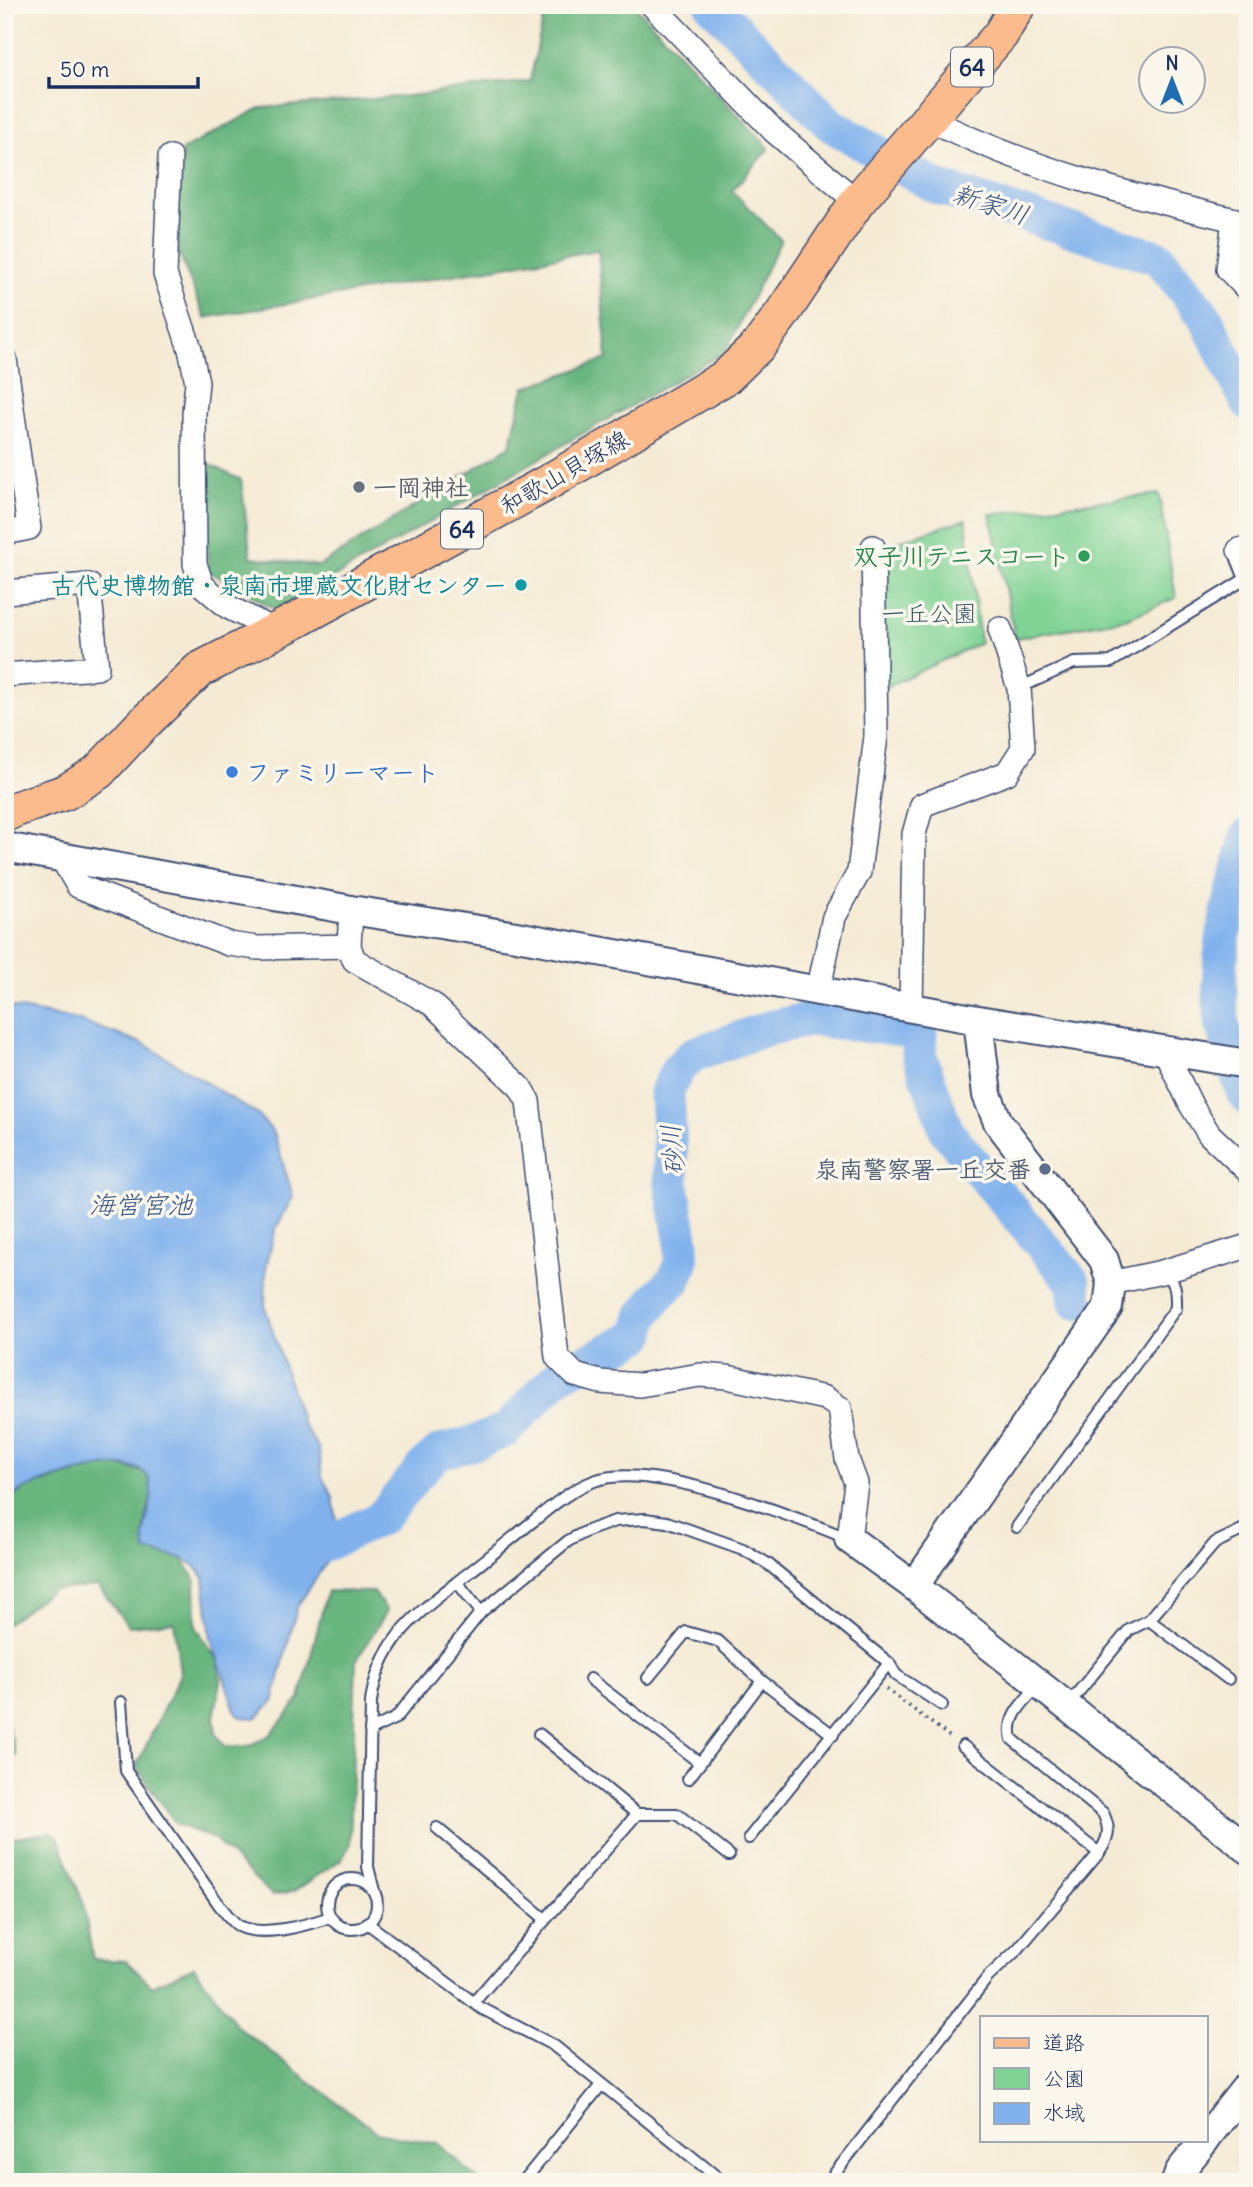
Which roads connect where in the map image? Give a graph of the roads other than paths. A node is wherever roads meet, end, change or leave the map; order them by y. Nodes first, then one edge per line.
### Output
1 (652, 5) edge
2 (1018, 5) edge
3 (925, 122) junction
4 (170, 157) dead end
5 (863, 194) junction
6 (1241, 222) edge
7 (1248, 290) edge
8 (5, 359) edge
9 (9, 411) edge
10 (5, 533) edge
11 (873, 547) dead end
12 (1244, 549) edge
13 (5, 592) edge
14 (1000, 629) dead end
15 (275, 631) junction
16 (5, 675) edge
17 (1019, 688) junction
18 (5, 814) edge
19 (5, 847) edge
20 (61, 857) junction
21 (351, 910) junction
22 (349, 946) junction
23 (818, 992) junction
24 (911, 1009) junction
25 (978, 1020) junction
26 (1165, 1051) junction
27 (1248, 1063) edge
28 (1248, 1171) edge
29 (1248, 1246) edge
30 (1162, 1272) junction
31 (1111, 1283) junction
32 (1017, 1527) dead end
33 (1248, 1527) edge
34 (849, 1539) junction
35 (457, 1582) junction
36 (914, 1586) junction
37 (481, 1612) junction
38 (1149, 1619) junction
39 (889, 1663) junction
40 (648, 1678) dead end
41 (590, 1679) dead end
42 (1228, 1679) dead end
43 (762, 1681) junction
44 (1039, 1684) junction
45 (121, 1702) dead end
46 (942, 1705) dead end
47 (1067, 1706) junction
48 (370, 1730) junction
49 (539, 1734) dead end
50 (833, 1735) junction
51 (963, 1746) road end
52 (700, 1763) junction
53 (688, 1779) dead end
54 (637, 1814) junction
55 (437, 1828) dead end
56 (749, 1838) dead end
57 (1248, 1849) edge
58 (1099, 1853) junction
59 (729, 1855) dead end
60 (368, 1867) junction
61 (349, 1879) junction
62 (374, 1895) junction
63 (330, 1917) junction
64 (545, 1919) junction
65 (367, 1923) junction
66 (474, 2002) junction
67 (601, 2085) junction
68 (1248, 2085) edge
69 (1208, 2135) edge
70 (1203, 2142) edge
71 (1173, 2178) edge
72 (523, 2182) edge
73 (723, 2182) edge
74 (828, 2182) edge

1 - 5 street
2 - 3 main road, 和歌山貝塚線 / 64
3 - 5 main road, 和歌山貝塚線 / 64
3 - 6 street
4 - 15 street
5 - 15 main road, 和歌山貝塚線 / 64
6 - 7 street
8 - 9 street
9 - 10 street
11 - 23 street
12 - 17 lane
13 - 16 street
14 - 17 street
15 - 18 main road, 和歌山貝塚線 / 64
17 - 24 street
19 - 20 street
20 - 21 street
20 - 22 street
21 - 22 street
21 - 23 street
22 - 34 street
23 - 24 street
24 - 25 street
25 - 26 street
25 - 31 street
26 - 27 street
26 - 28 street
29 - 30 street
30 - 31 street
30 - 32 lane
31 - 36 street
33 - 38 lane
34 - 35 lane
34 - 36 street
35 - 37 lane
35 - 48 lane
36 - 44 street
37 - 39 lane
37 - 48 lane
38 - 42 lane
38 - 47 lane
39 - 46 lane
39 - 50 lane
40 - 43 lane
41 - 52 lane
43 - 50 lane
43 - 52 lane
44 - 47 street
44 - 58 lane
45 - 63 lane
47 - 57 street
48 - 60 lane
49 - 54 lane
50 - 56 lane
51 - 58 lane
52 - 53 lane
54 - 59 lane
54 - 64 lane
55 - 64 lane
58 - 74 lane
60 - 61 lane
60 - 62 lane
61 - 62 lane
61 - 63 lane
62 - 65 lane
63 - 65 lane
64 - 66 lane
65 - 66 lane
66 - 67 lane
67 - 72 lane
67 - 73 lane
68 - 69 street
70 - 71 street

